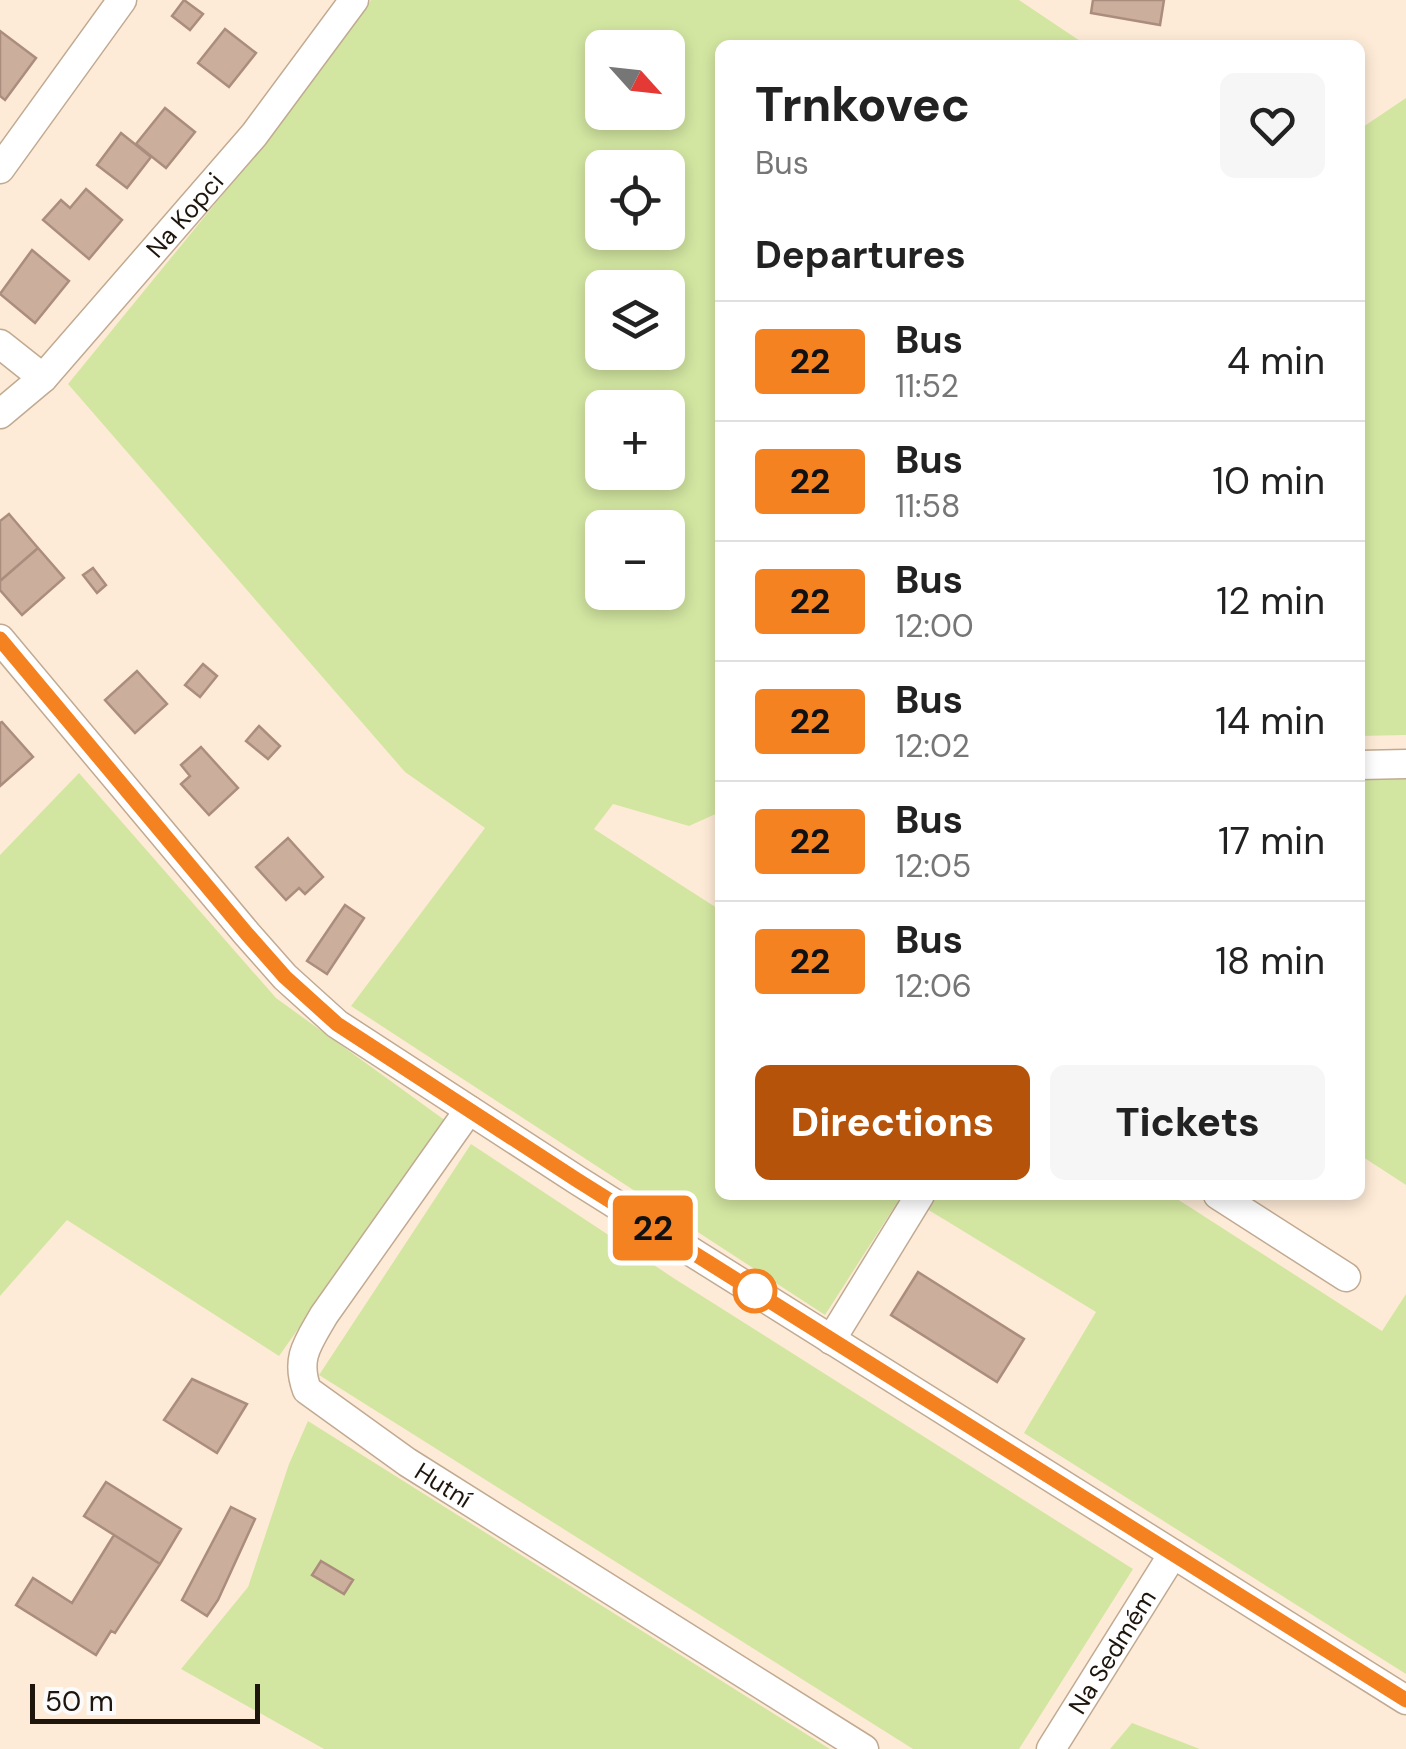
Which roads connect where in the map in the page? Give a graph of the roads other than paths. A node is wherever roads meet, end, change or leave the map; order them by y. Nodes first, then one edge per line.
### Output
1 (122, 0) edge
2 (354, 0) edge
3 (0, 169) edge
4 (0, 344) edge
5 (43, 378) junction
6 (0, 414) edge
7 (4, 654) edge
8 (1406, 764) edge
9 (1365, 765) edge
10 (469, 1110) junction
11 (917, 1200) edge
12 (1226, 1200) edge
13 (1346, 1277) dead end
14 (831, 1340) junction
15 (1173, 1554) junction
16 (1406, 1700) edge
17 (864, 1749) edge
18 (1050, 1749) edge

1 - 3 street
2 - 5 street, Na Kopci
4 - 5 street
5 - 6 street, Na Kopci
7 - 10 street
8 - 9 street
10 - 14 street
10 - 17 street, Hutní
11 - 14 street
12 - 13 street
14 - 15 street
15 - 16 street
15 - 18 street, Na Sedmém

